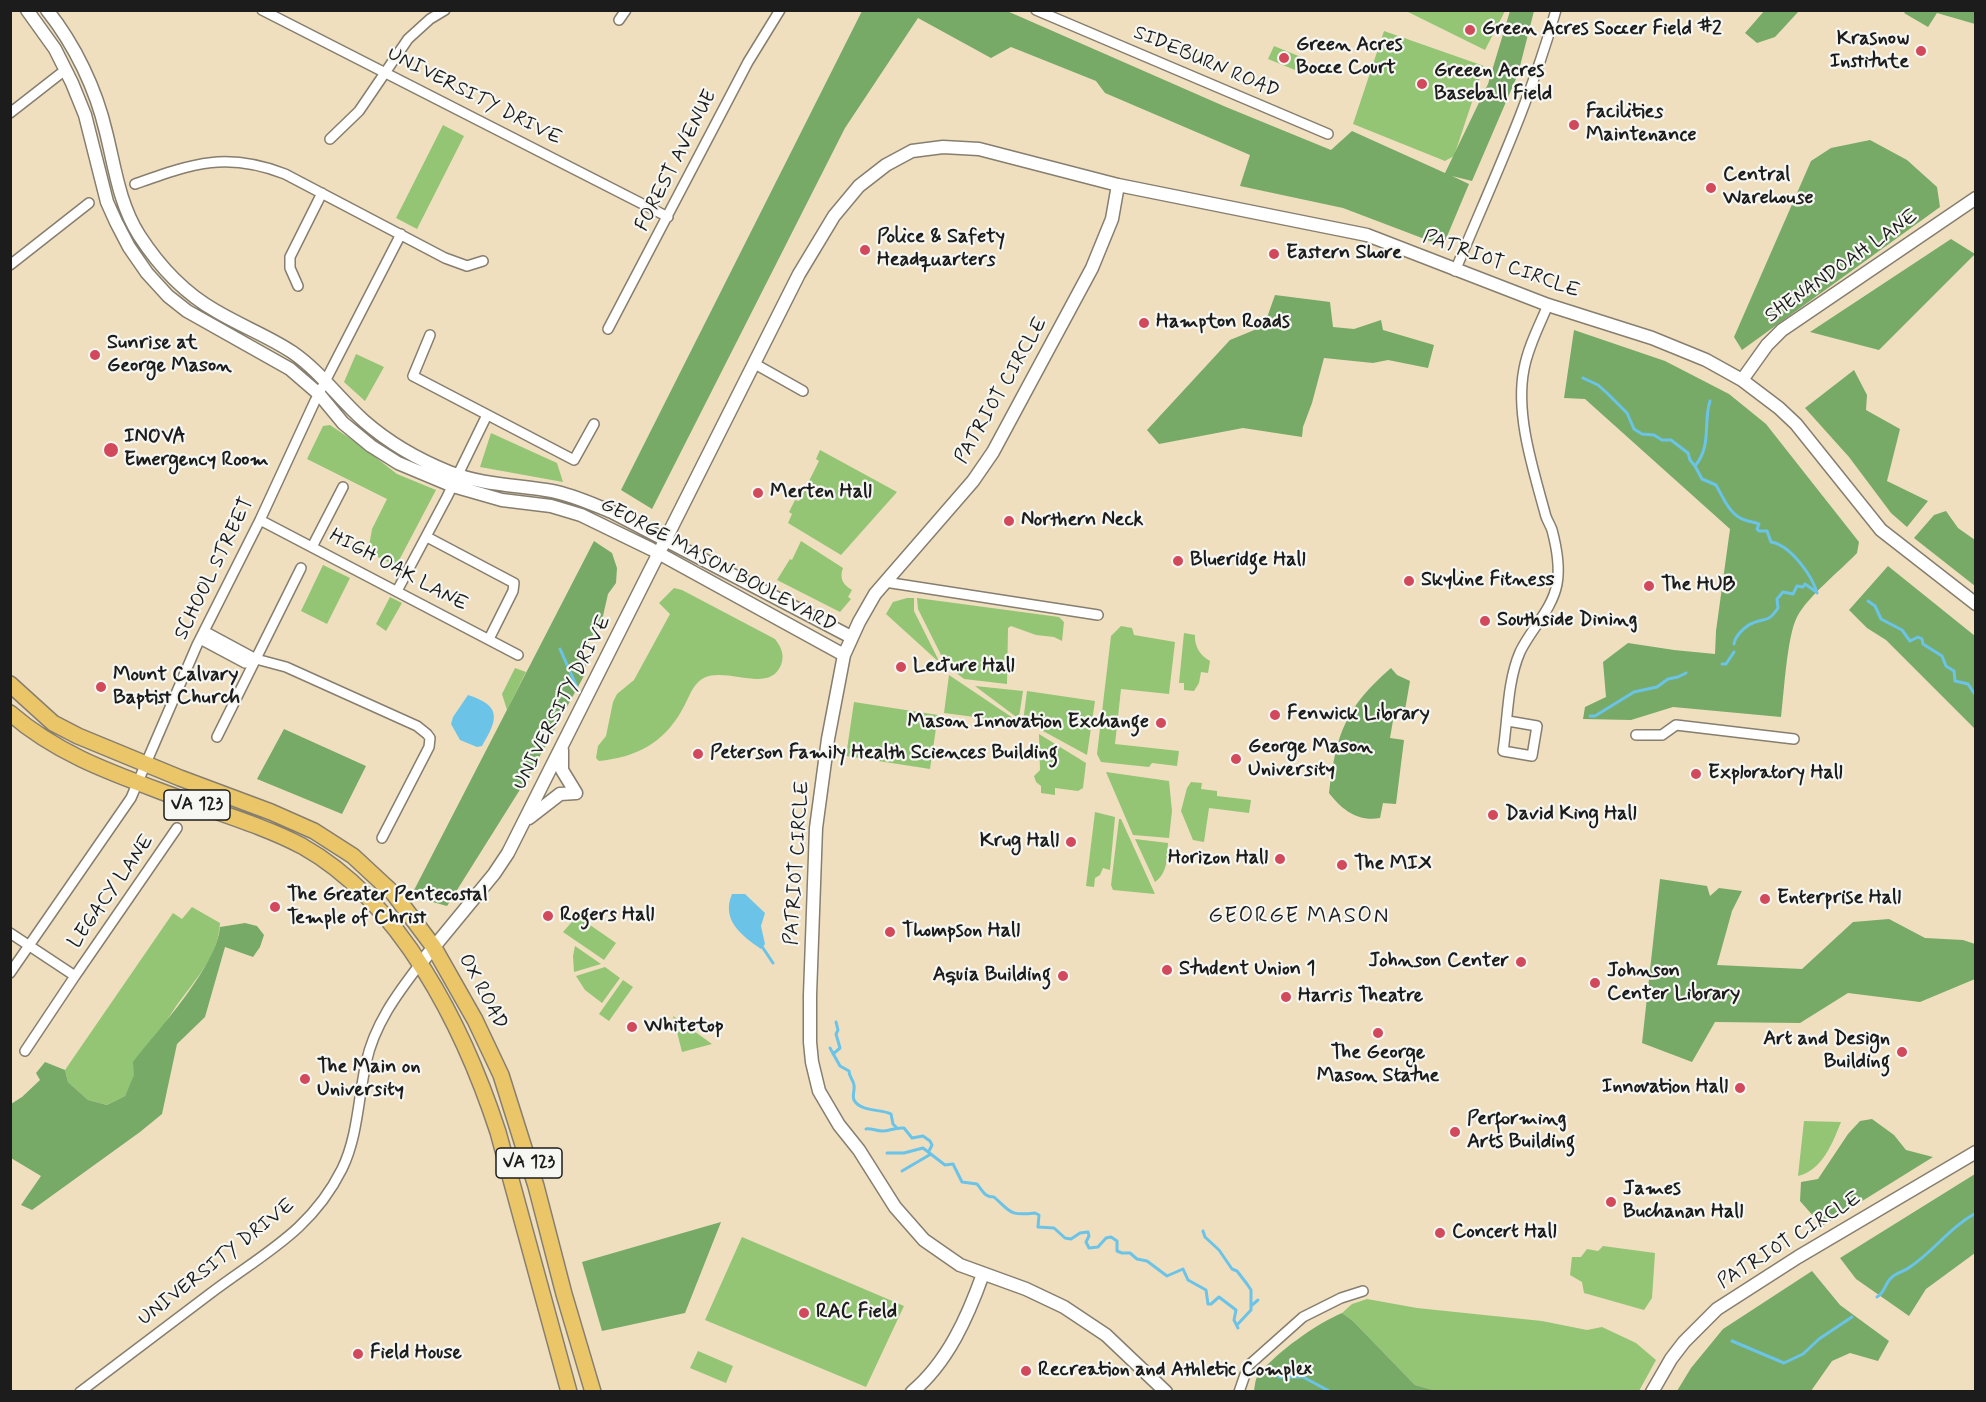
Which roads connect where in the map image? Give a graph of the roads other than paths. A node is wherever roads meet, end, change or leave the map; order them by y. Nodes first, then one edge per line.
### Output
1 (27, 10) edge
2 (47, 10) edge
3 (262, 10) edge
4 (445, 10) edge
5 (626, 10) edge
6 (780, 10) edge
7 (1036, 10) edge
8 (1556, 10) edge
9 (619, 20) dead end
10 (384, 73) junction
11 (60, 74) dead end
12 (10, 113) edge
13 (1328, 134) dead end
14 (330, 139) dead end
15 (135, 184) dead end
16 (1118, 185) junction
17 (322, 193) junction
18 (1976, 198) edge
19 (89, 203) dead end
20 (668, 217) junction
21 (401, 234) junction
22 (483, 261) dead end
23 (10, 265) edge
24 (1455, 271) junction
25 (298, 286) dead end
26 (1548, 305) junction
27 (608, 329) dead end
28 (430, 335) dead end
29 (755, 364) junction
30 (1742, 380) junction
31 (326, 381) junction
32 (803, 391) dead end
33 (319, 394) junction
34 (487, 415) junction
35 (594, 424) dead end
36 (455, 481) junction
37 (343, 487) dead end
38 (260, 520) junction
39 (427, 537) junction
40 (666, 540) junction
41 (312, 547) junction
42 (659, 554) junction
43 (302, 568) dead end
44 (885, 582) junction
45 (397, 591) junction
46 (1976, 604) edge
47 (1098, 615) dead end
48 (202, 635) junction
49 (851, 638) junction
50 (489, 639) junction
51 (518, 655) dead end
52 (844, 655) junction
53 (256, 659) junction
54 (10, 684) edge
55 (10, 713) edge
56 (1508, 722) junction
57 (1636, 735) dead end
58 (217, 737) dead end
59 (1794, 739) dead end
60 (562, 746) junction
61 (145, 765) junction
62 (139, 783) junction
63 (523, 824) junction
64 (177, 828) dead end
65 (382, 838) dead end
66 (10, 933) edge
67 (30, 944) junction
68 (433, 946) junction
69 (420, 964) junction
70 (10, 973) edge
71 (75, 976) junction
72 (25, 1051) dead end
73 (1976, 1152) edge
74 (983, 1274) junction
75 (1363, 1291) dead end
76 (1239, 1391) edge
77 (80, 1392) edge
78 (569, 1392) edge
79 (594, 1392) edge
80 (912, 1392) edge
81 (1166, 1392) edge
82 (1652, 1392) edge

1 - 33 street, GEORGE MASON BOULEVARD
2 - 31 street, GEORGE MASON BOULEVARD
3 - 10 street, UNIVERSITY DRIVE
4 - 10 street
5 - 9 street
6 - 20 street, FOREST AVENUE
7 - 13 street, SIDEBURN ROAD
8 - 24 street
10 - 14 street
10 - 20 street, UNIVERSITY DRIVE
11 - 12 street
15 - 17 street
16 - 24 street, PATRIOT CIRCLE
16 - 29 street, UNIVERSITY DRIVE
16 - 44 street, PATRIOT CIRCLE
17 - 21 street
17 - 25 street
18 - 30 street, SHENANDOAH LANE
19 - 23 street
20 - 27 street, FOREST AVENUE
21 - 22 street
21 - 31 street, SCHOOL STREET
24 - 26 street, PATRIOT CIRCLE
26 - 30 street, PATRIOT CIRCLE
26 - 56 street
28 - 34 street
29 - 32 street
29 - 40 street, UNIVERSITY DRIVE
30 - 46 street, PATRIOT CIRCLE
31 - 33 street, SCHOOL STREET
31 - 36 street, GEORGE MASON BOULEVARD
33 - 36 street, GEORGE MASON BOULEVARD
33 - 38 street, SCHOOL STREET
34 - 35 street
34 - 36 street
36 - 39 street
36 - 40 street, GEORGE MASON BOULEVARD
36 - 42 street, GEORGE MASON BOULEVARD
37 - 41 street
38 - 41 street, HIGH OAK LANE
38 - 48 street, SCHOOL STREET
39 - 45 street
39 - 50 street
40 - 42 street, UNIVERSITY DRIVE
40 - 49 street, GEORGE MASON BOULEVARD
41 - 45 street, HIGH OAK LANE
42 - 52 street, GEORGE MASON BOULEVARD
42 - 60 street, UNIVERSITY DRIVE
43 - 53 street
44 - 47 street
44 - 49 street, PATRIOT CIRCLE
45 - 50 street, HIGH OAK LANE
48 - 53 street
48 - 61 street, SCHOOL STREET
49 - 52 street, PATRIOT CIRCLE
50 - 51 street, HIGH OAK LANE
52 - 74 street, PATRIOT CIRCLE
53 - 58 street
53 - 65 street
54 - 61 main road, VA 123
55 - 62 main road, VA 123
56 - 56 street
57 - 59 street
60 - 63 street, UNIVERSITY DRIVE
60 - 63 street
61 - 62 street, SCHOOL STREET
61 - 68 main road, OX ROAD / VA 123
62 - 67 street, SCHOOL STREET
62 - 69 main road, OX ROAD / VA 123
63 - 68 street, UNIVERSITY DRIVE
64 - 71 street, LEGACY LANE
66 - 67 street, LEGACY LANE
67 - 70 street, SCHOOL STREET
67 - 71 street, LEGACY LANE
68 - 69 street, UNIVERSITY DRIVE
68 - 79 main road, OX ROAD / VA 123
69 - 77 street, UNIVERSITY DRIVE
69 - 78 main road, OX ROAD / VA 123
71 - 72 street, LEGACY LANE
73 - 82 street, PATRIOT CIRCLE
74 - 80 street
74 - 81 street, PATRIOT CIRCLE
75 - 76 street

